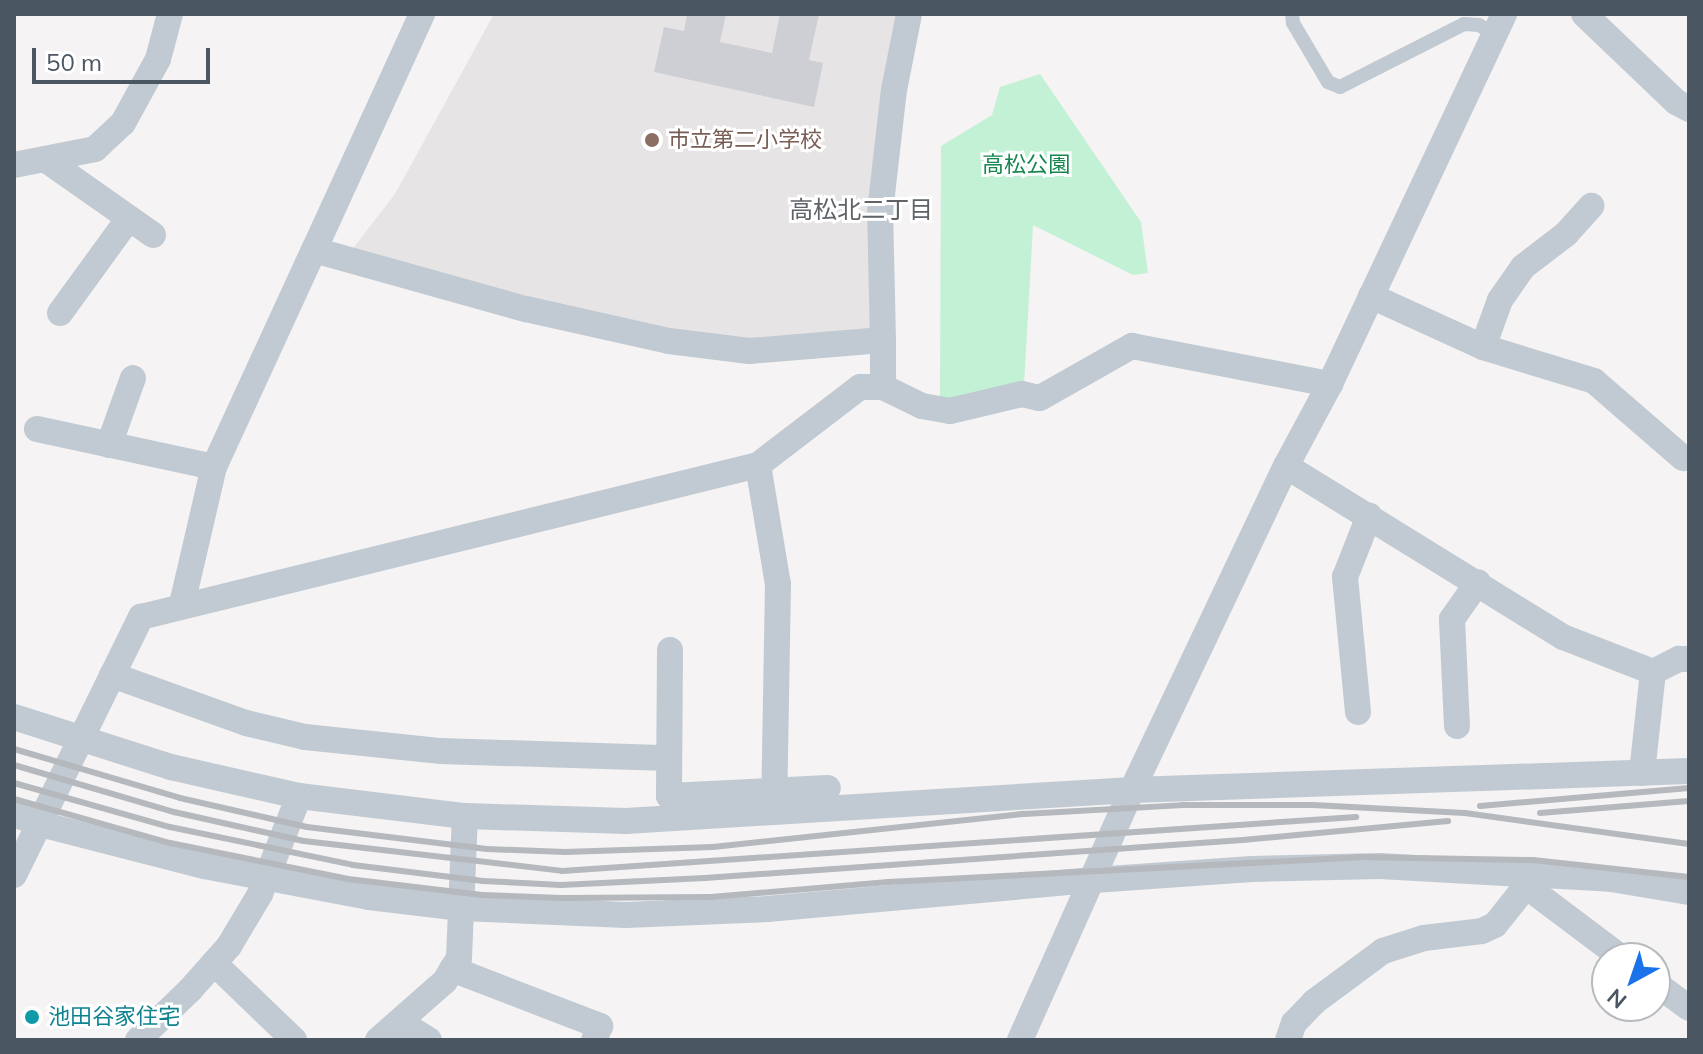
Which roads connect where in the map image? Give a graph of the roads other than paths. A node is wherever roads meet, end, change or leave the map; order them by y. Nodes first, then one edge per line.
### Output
1 (170, 14) edge
2 (422, 14) edge
3 (909, 14) edge
4 (1292, 14) edge
5 (1584, 14) edge
6 (1499, 24) edge
7 (1689, 109) edge
8 (45, 159) junction
9 (14, 165) edge
10 (1591, 206) dead end
11 (129, 218) junction
12 (153, 235) dead end
13 (314, 250) junction
14 (1371, 296) junction
15 (60, 313) dead end
16 (883, 340) junction
17 (1483, 347) junction
18 (133, 378) dead end
19 (1330, 384) junction
20 (883, 387) junction
21 (37, 429) dead end
22 (109, 445) junction
23 (1683, 458) dead end
24 (758, 465) junction
25 (1286, 466) junction
26 (214, 467) junction
27 (1369, 516) junction
28 (1478, 582) junction
29 (182, 604) junction
30 (670, 650) dead end
31 (1689, 659) edge
32 (1653, 672) junction
33 (112, 675) junction
34 (1358, 712) dead end
35 (14, 717) edge
36 (1457, 726) dead end
37 (81, 739) junction
38 (668, 758) junction
39 (1689, 771) edge
40 (1642, 773) junction
41 (828, 788) dead end
42 (1132, 790) junction
43 (299, 796) junction
44 (774, 801) junction
45 (14, 814) edge
46 (465, 816) junction
47 (40, 824) junction
48 (14, 875) edge
49 (267, 876) junction
50 (1094, 880) junction
51 (1525, 880) junction
52 (1689, 892) edge
53 (461, 908) junction
54 (1602, 942) edge
55 (214, 963) junction
56 (452, 969) junction
57 (1671, 995) edge
58 (1689, 1008) edge
59 (400, 1022) junction
60 (138, 1040) edge
61 (294, 1040) edge
62 (378, 1040) edge
63 (429, 1040) edge
64 (594, 1040) edge
65 (1020, 1040) edge
66 (1288, 1040) edge

1 - 8 street
2 - 13 street
3 - 16 street
4 - 6 lane
5 - 7 street
6 - 14 street
8 - 9 street
8 - 11 street
10 - 17 street
11 - 12 street
11 - 15 street
13 - 16 street
13 - 26 street
14 - 17 street
14 - 19 street
16 - 20 street
17 - 23 street
18 - 22 street
19 - 20 street
19 - 25 street
20 - 24 street
21 - 22 street
22 - 26 street
24 - 29 street
24 - 44 street
25 - 27 street
25 - 42 street
26 - 29 street
27 - 28 street
27 - 34 street
28 - 32 street
28 - 36 street
29 - 33 street
30 - 38 street
31 - 32 street
32 - 40 street
33 - 37 street
33 - 38 street
35 - 37 street
37 - 43 street
37 - 47 street
38 - 44 street
39 - 40 street
40 - 42 street
41 - 44 street
42 - 44 street
42 - 50 street
43 - 46 street
43 - 49 street
44 - 46 street
45 - 47 street
46 - 53 street
47 - 48 street
47 - 49 street
49 - 53 street
49 - 55 street
50 - 51 street
50 - 53 street
50 - 65 street
51 - 52 street
51 - 54 street
51 - 66 street
53 - 56 street
55 - 60 street
55 - 61 street
56 - 59 street
56 - 64 street
57 - 58 street
59 - 62 street
59 - 63 street

